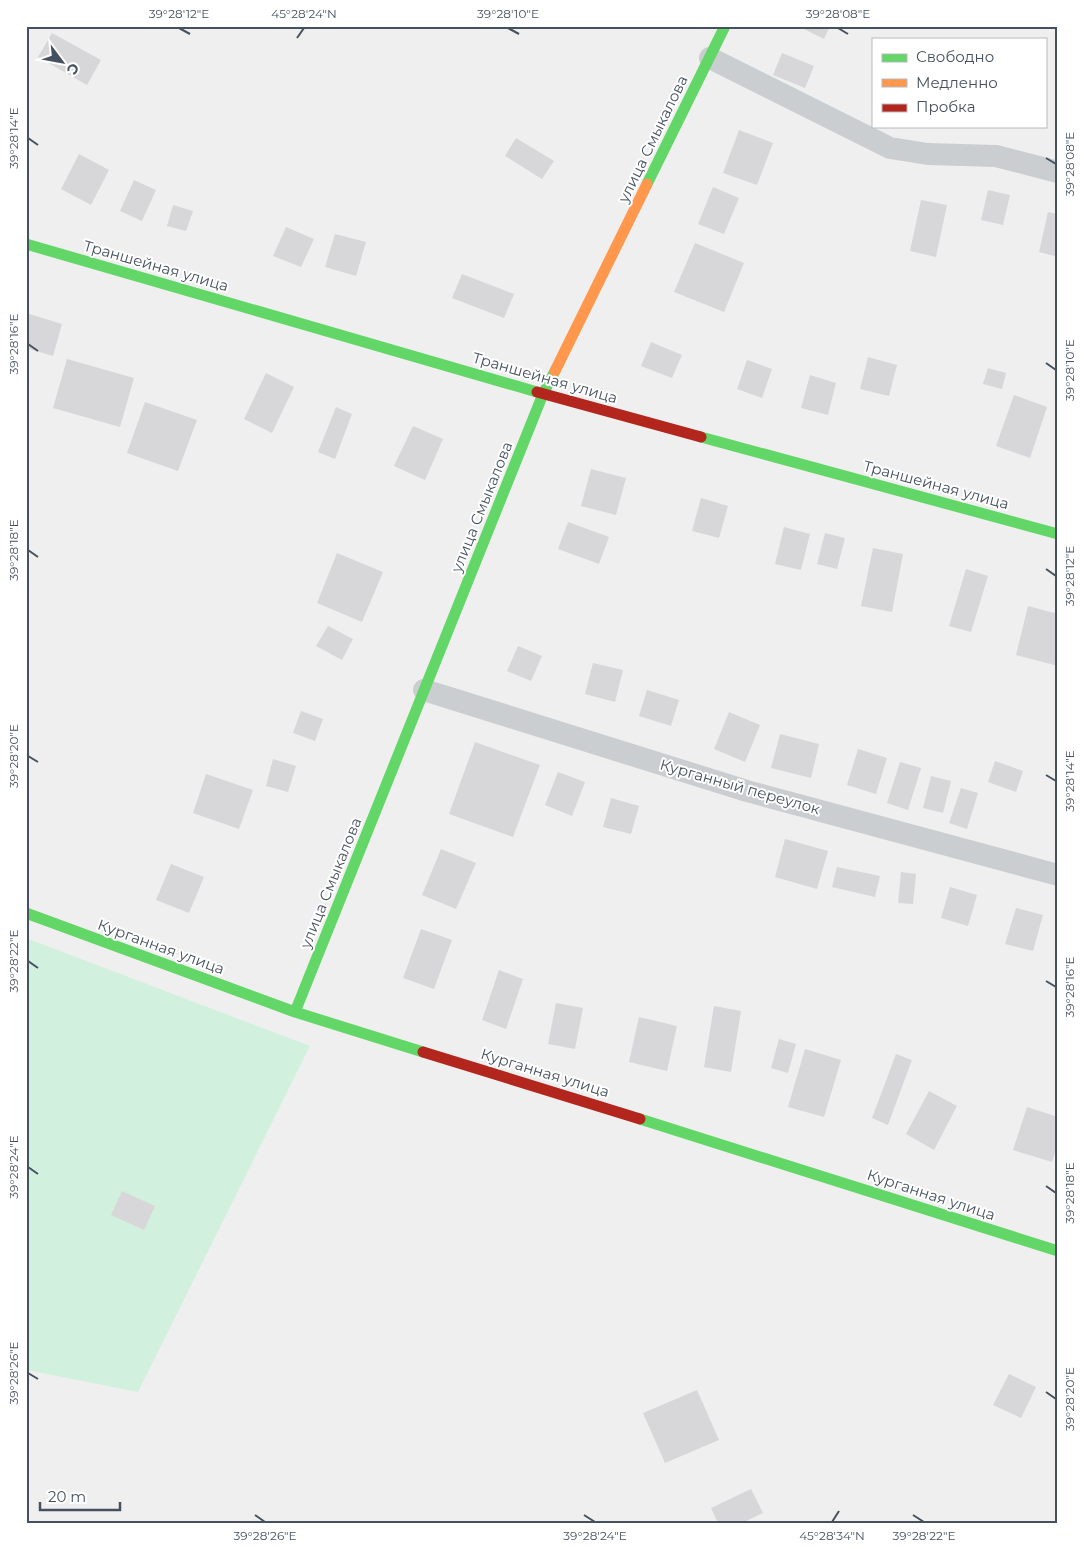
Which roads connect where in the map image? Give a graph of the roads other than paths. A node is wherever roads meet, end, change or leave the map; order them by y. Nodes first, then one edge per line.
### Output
1 (725, 26) edge
2 (710, 58) junction
3 (1058, 172) edge
4 (26, 244) edge
5 (543, 394) junction
6 (1058, 534) edge
7 (424, 690) junction
8 (1058, 875) edge
9 (26, 913) edge
10 (295, 1012) junction
11 (1058, 1251) edge

1 - 2 street, улица Смыкалова
2 - 3 street
2 - 5 street, улица Смыкалова
4 - 5 street, Траншейная улица
5 - 6 street, Траншейная улица
5 - 7 street, улица Смыкалова
7 - 8 street, Курганный переулок
7 - 10 street, улица Смыкалова
9 - 10 street, Курганная улица
10 - 11 street, Курганная улица

